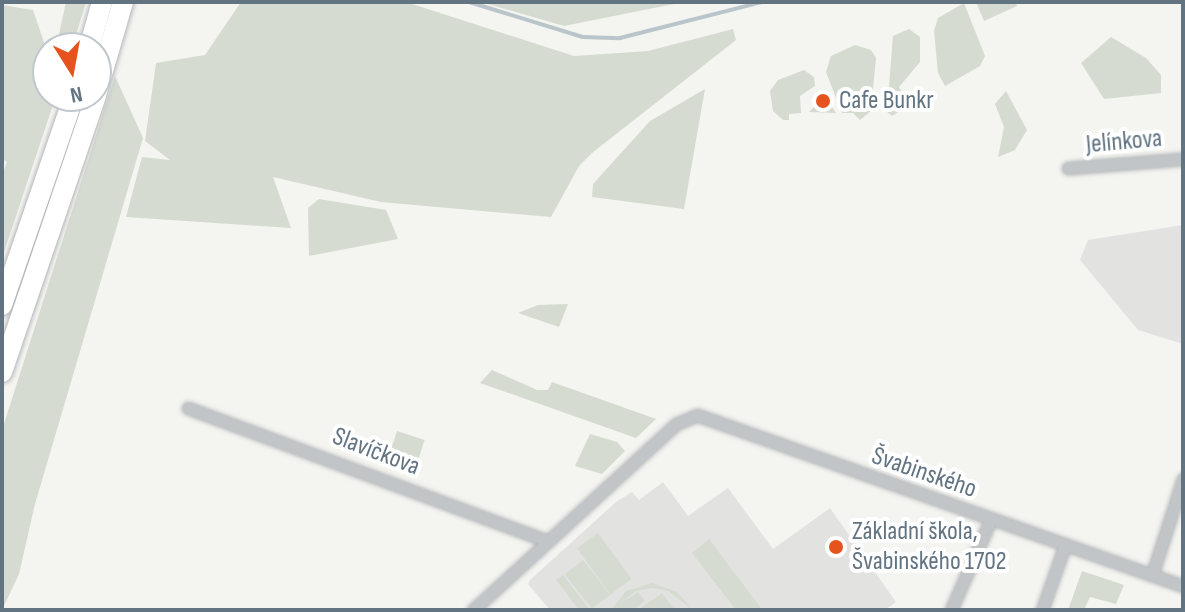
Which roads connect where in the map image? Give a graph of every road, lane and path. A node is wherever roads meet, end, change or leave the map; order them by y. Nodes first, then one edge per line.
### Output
1 (102, 2) edge
2 (123, 2) edge
3 (94, 32) edge
4 (112, 40) edge
5 (68, 112) edge
6 (90, 112) edge
7 (1183, 159) edge
8 (1068, 168) dead end
9 (2, 305) edge
10 (2, 372) edge
11 (188, 408) dead end
12 (1183, 479) edge
13 (991, 519) junction
14 (547, 541) junction
15 (1065, 545) junction
16 (1152, 575) junction
17 (1183, 586) edge
18 (473, 610) edge
19 (951, 610) edge
20 (1042, 610) edge

1 - 3 highway
2 - 4 highway
5 - 9 highway
6 - 10 highway
7 - 8 street, Jelínkova
11 - 14 street, Slavíčkova
12 - 16 street
13 - 14 street, Švabinského
13 - 15 street, Švabinského
13 - 19 street
14 - 18 street
15 - 16 street, Švabinského
15 - 20 street
16 - 17 street, Švabinského

